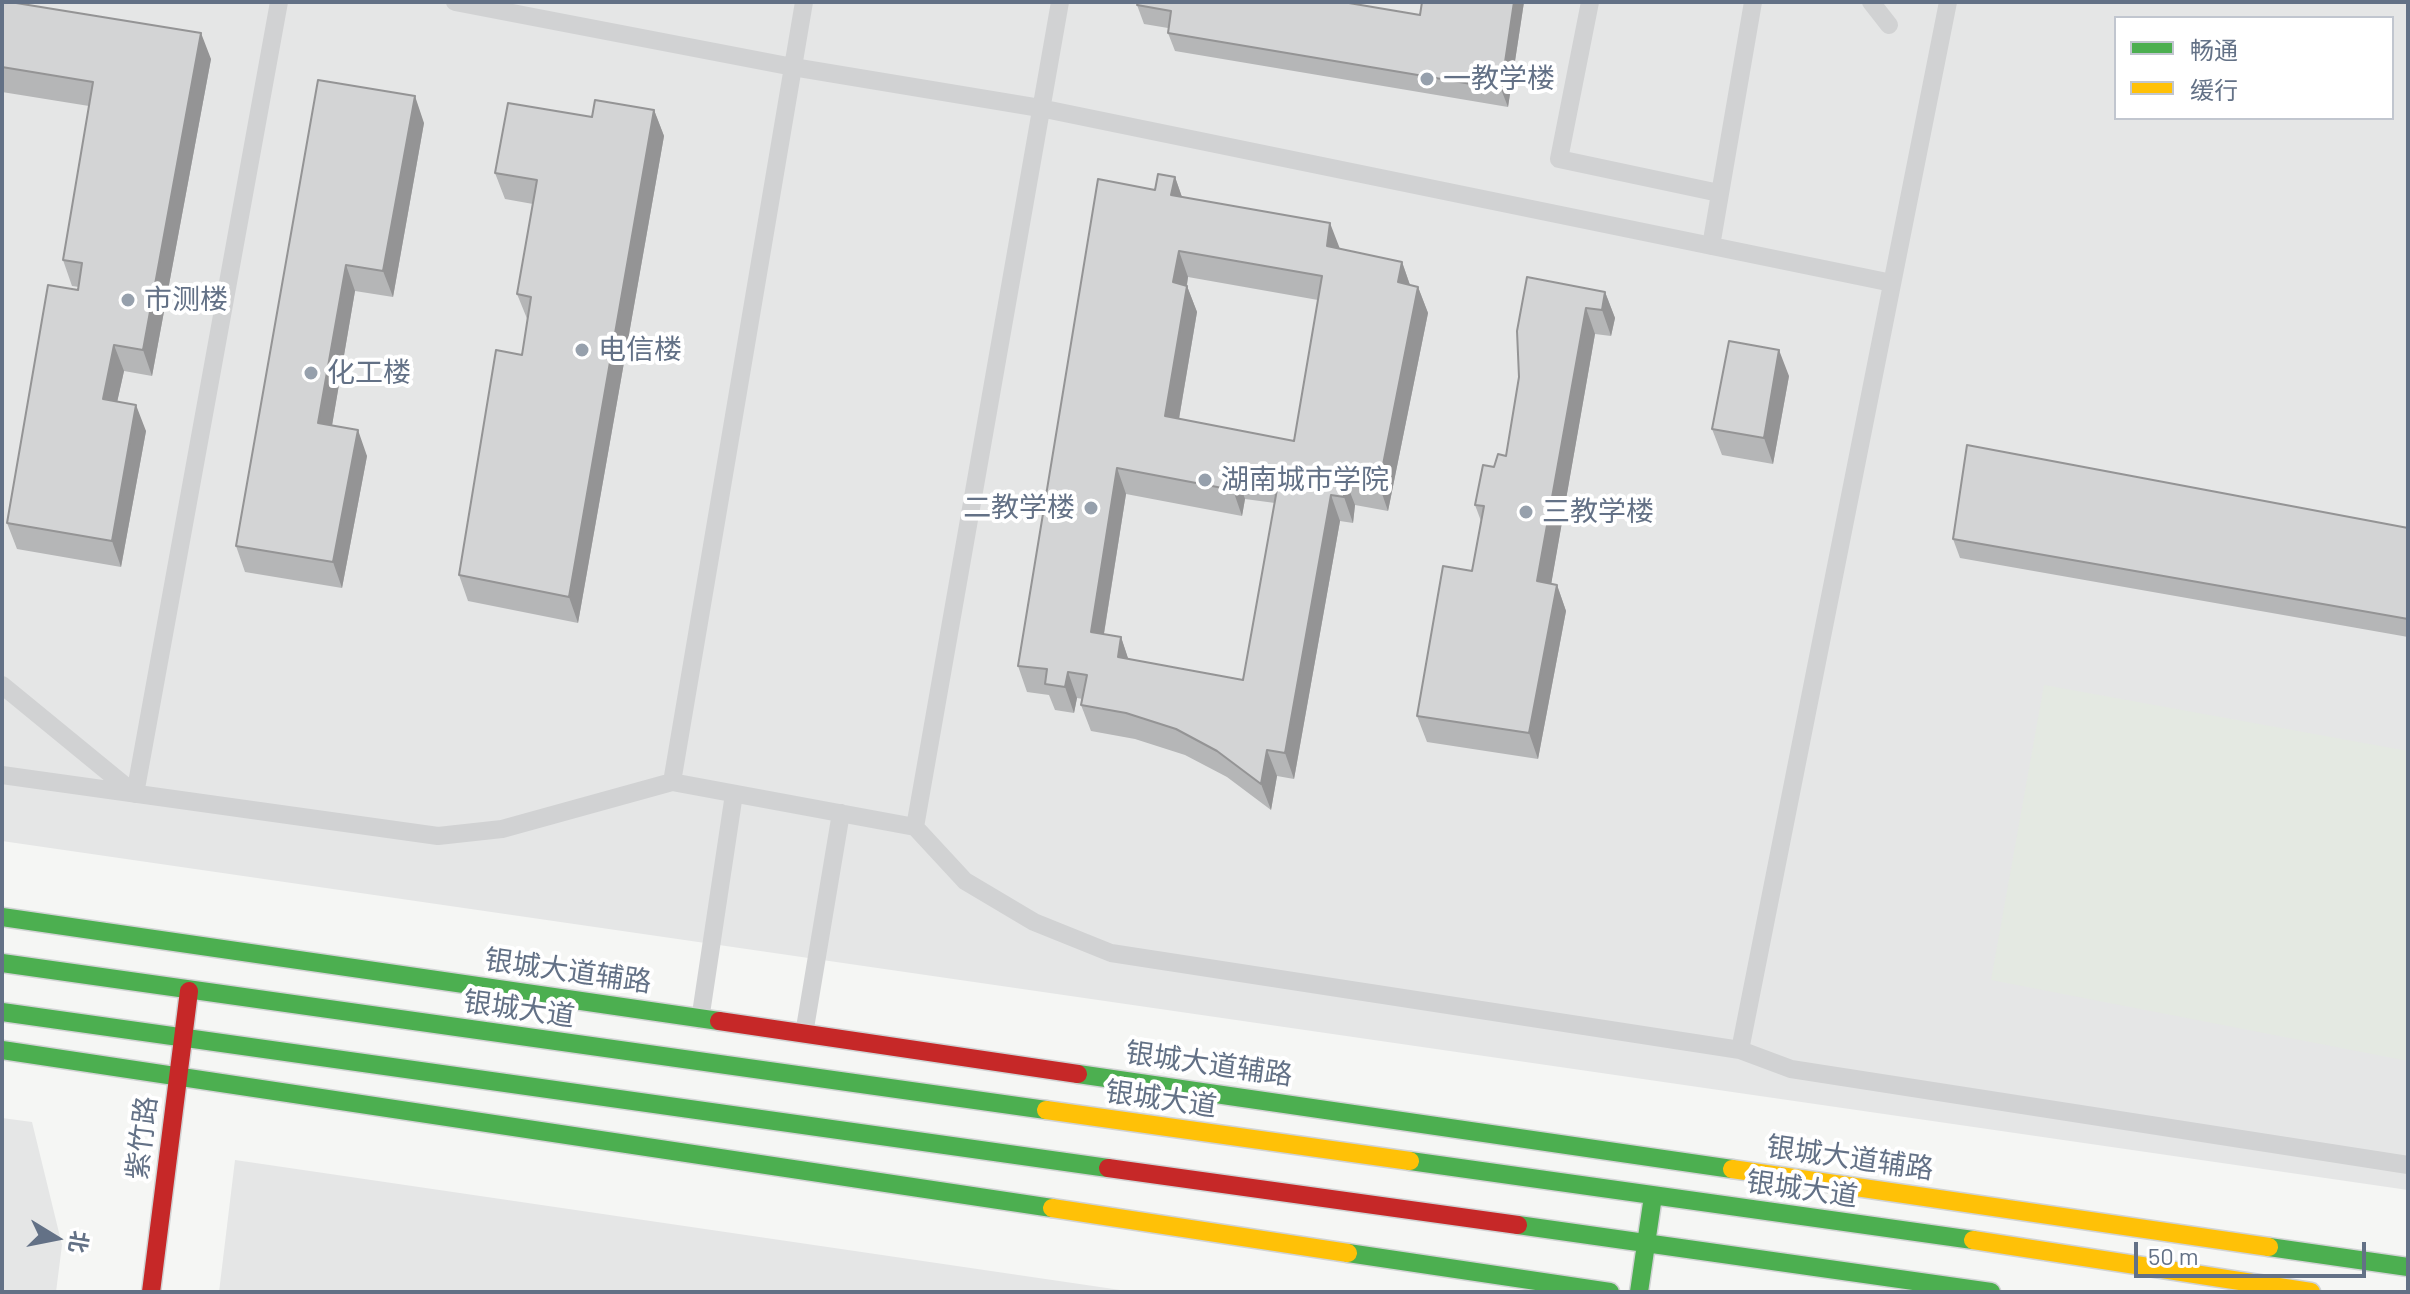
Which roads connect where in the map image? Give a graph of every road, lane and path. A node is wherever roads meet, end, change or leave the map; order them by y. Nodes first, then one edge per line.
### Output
1 (279, 2) edge
2 (455, 2) edge
3 (804, 2) edge
4 (1060, 2) edge
5 (1590, 2) edge
6 (1753, 2) edge
7 (1871, 2) edge
8 (1948, 2) edge
9 (1889, 25) dead end
10 (793, 67) junction
11 (1040, 108) junction
12 (1719, 193) junction
13 (1711, 246) junction
14 (1892, 283) junction
15 (2, 685) edge
16 (2, 775) edge
17 (672, 782) junction
18 (135, 794) junction
19 (734, 794) junction
20 (841, 813) junction
21 (915, 827) junction
22 (2, 917) edge
23 (2, 963) edge
24 (189, 991) junction
25 (2, 1012) edge
26 (183, 1039) junction
27 (2, 1050) edge
28 (1740, 1050) junction
29 (799, 1061) junction
30 (693, 1062) junction
31 (178, 1076) junction
32 (2408, 1165) edge
33 (1653, 1196) junction
34 (1647, 1244) junction
35 (2408, 1267) edge
36 (151, 1292) edge
37 (1610, 1292) edge
38 (1639, 1292) edge
39 (1991, 1292) edge
40 (2311, 1292) edge

1 - 18 lane
2 - 10 lane
3 - 10 lane
4 - 11 lane
5 - 12 lane
6 - 12 lane
7 - 9 lane
8 - 14 lane
10 - 11 lane
10 - 17 lane
11 - 13 lane
11 - 21 lane
12 - 13 lane
13 - 14 lane
14 - 28 lane
15 - 18 lane
16 - 18 lane
17 - 18 lane
17 - 19 lane
19 - 20 lane
19 - 30 lane
20 - 21 lane
20 - 29 lane
21 - 28 lane
22 - 35 street, 银城大道辅路
23 - 24 street, 银城大道
24 - 26 street, 紫竹路
24 - 30 street, 银城大道
25 - 26 street
26 - 31 street, 紫竹路
26 - 34 street
27 - 31 street
28 - 32 lane
29 - 30 street, 银城大道
29 - 33 street, 银城大道
31 - 36 street, 紫竹路
31 - 37 street
33 - 34 street
33 - 40 street, 银城大道
34 - 38 street
34 - 39 street

